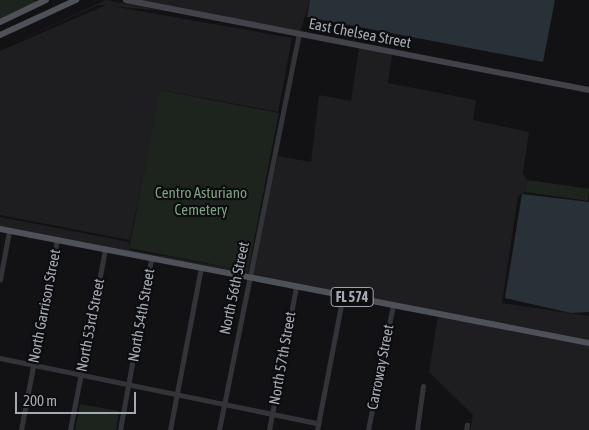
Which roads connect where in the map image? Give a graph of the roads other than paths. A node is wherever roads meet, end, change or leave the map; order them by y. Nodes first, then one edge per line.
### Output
1 (46, 0) edge
2 (76, 0) edge
3 (126, 0) edge
4 (135, 2) edge
5 (53, 11) junction
6 (0, 22) edge
7 (299, 34) junction
8 (0, 35) edge
9 (589, 90) edge
10 (0, 229) edge
11 (9, 231) junction
12 (57, 240) junction
13 (105, 250) junction
14 (151, 259) junction
15 (200, 268) junction
16 (248, 278) junction
17 (0, 280) edge
18 (296, 287) junction
19 (343, 296) junction
20 (393, 305) junction
21 (589, 343) edge
22 (0, 358) edge
23 (33, 364) junction
24 (81, 374) junction
25 (129, 384) junction
26 (423, 386) dead end
27 (177, 393) junction
28 (224, 403) junction
29 (272, 414) junction
30 (318, 423) junction
31 (21, 430) edge
32 (70, 430) edge
33 (120, 430) edge
34 (170, 430) edge
35 (219, 430) edge
36 (269, 430) edge
37 (317, 430) edge
38 (368, 430) edge
39 (417, 430) edge

1 - 5 street
1 - 6 main road
2 - 5 main road
3 - 4 street, East Chelsea Street
4 - 7 street, East Chelsea Street
5 - 8 main road
7 - 9 street, East Chelsea Street
7 - 16 street, North 56th Street
10 - 11 main road, FL 574
11 - 12 main road, FL 574
11 - 17 street
12 - 13 main road, FL 574
12 - 23 street, North Garrison Street
13 - 14 main road, FL 574
13 - 24 street, North 53rd Street
14 - 15 main road, FL 574
14 - 25 street, North 54th Street
15 - 16 main road, FL 574
15 - 27 street
16 - 18 main road, FL 574
16 - 28 street, North 56th Street
18 - 19 main road, FL 574
18 - 29 street, North 57th Street
19 - 20 main road, FL 574
19 - 30 street
20 - 21 main road, FL 574
20 - 38 street, Carroway Street
22 - 23 street
23 - 24 street
23 - 31 street, North Garrison Street
24 - 25 street
24 - 32 street, North 53rd Street
25 - 27 street
25 - 33 street, North 54th Street
26 - 39 street
27 - 28 street
27 - 34 street
28 - 29 street
28 - 35 street, North 56th Street
29 - 30 street
29 - 36 street, North 57th Street
30 - 37 street

